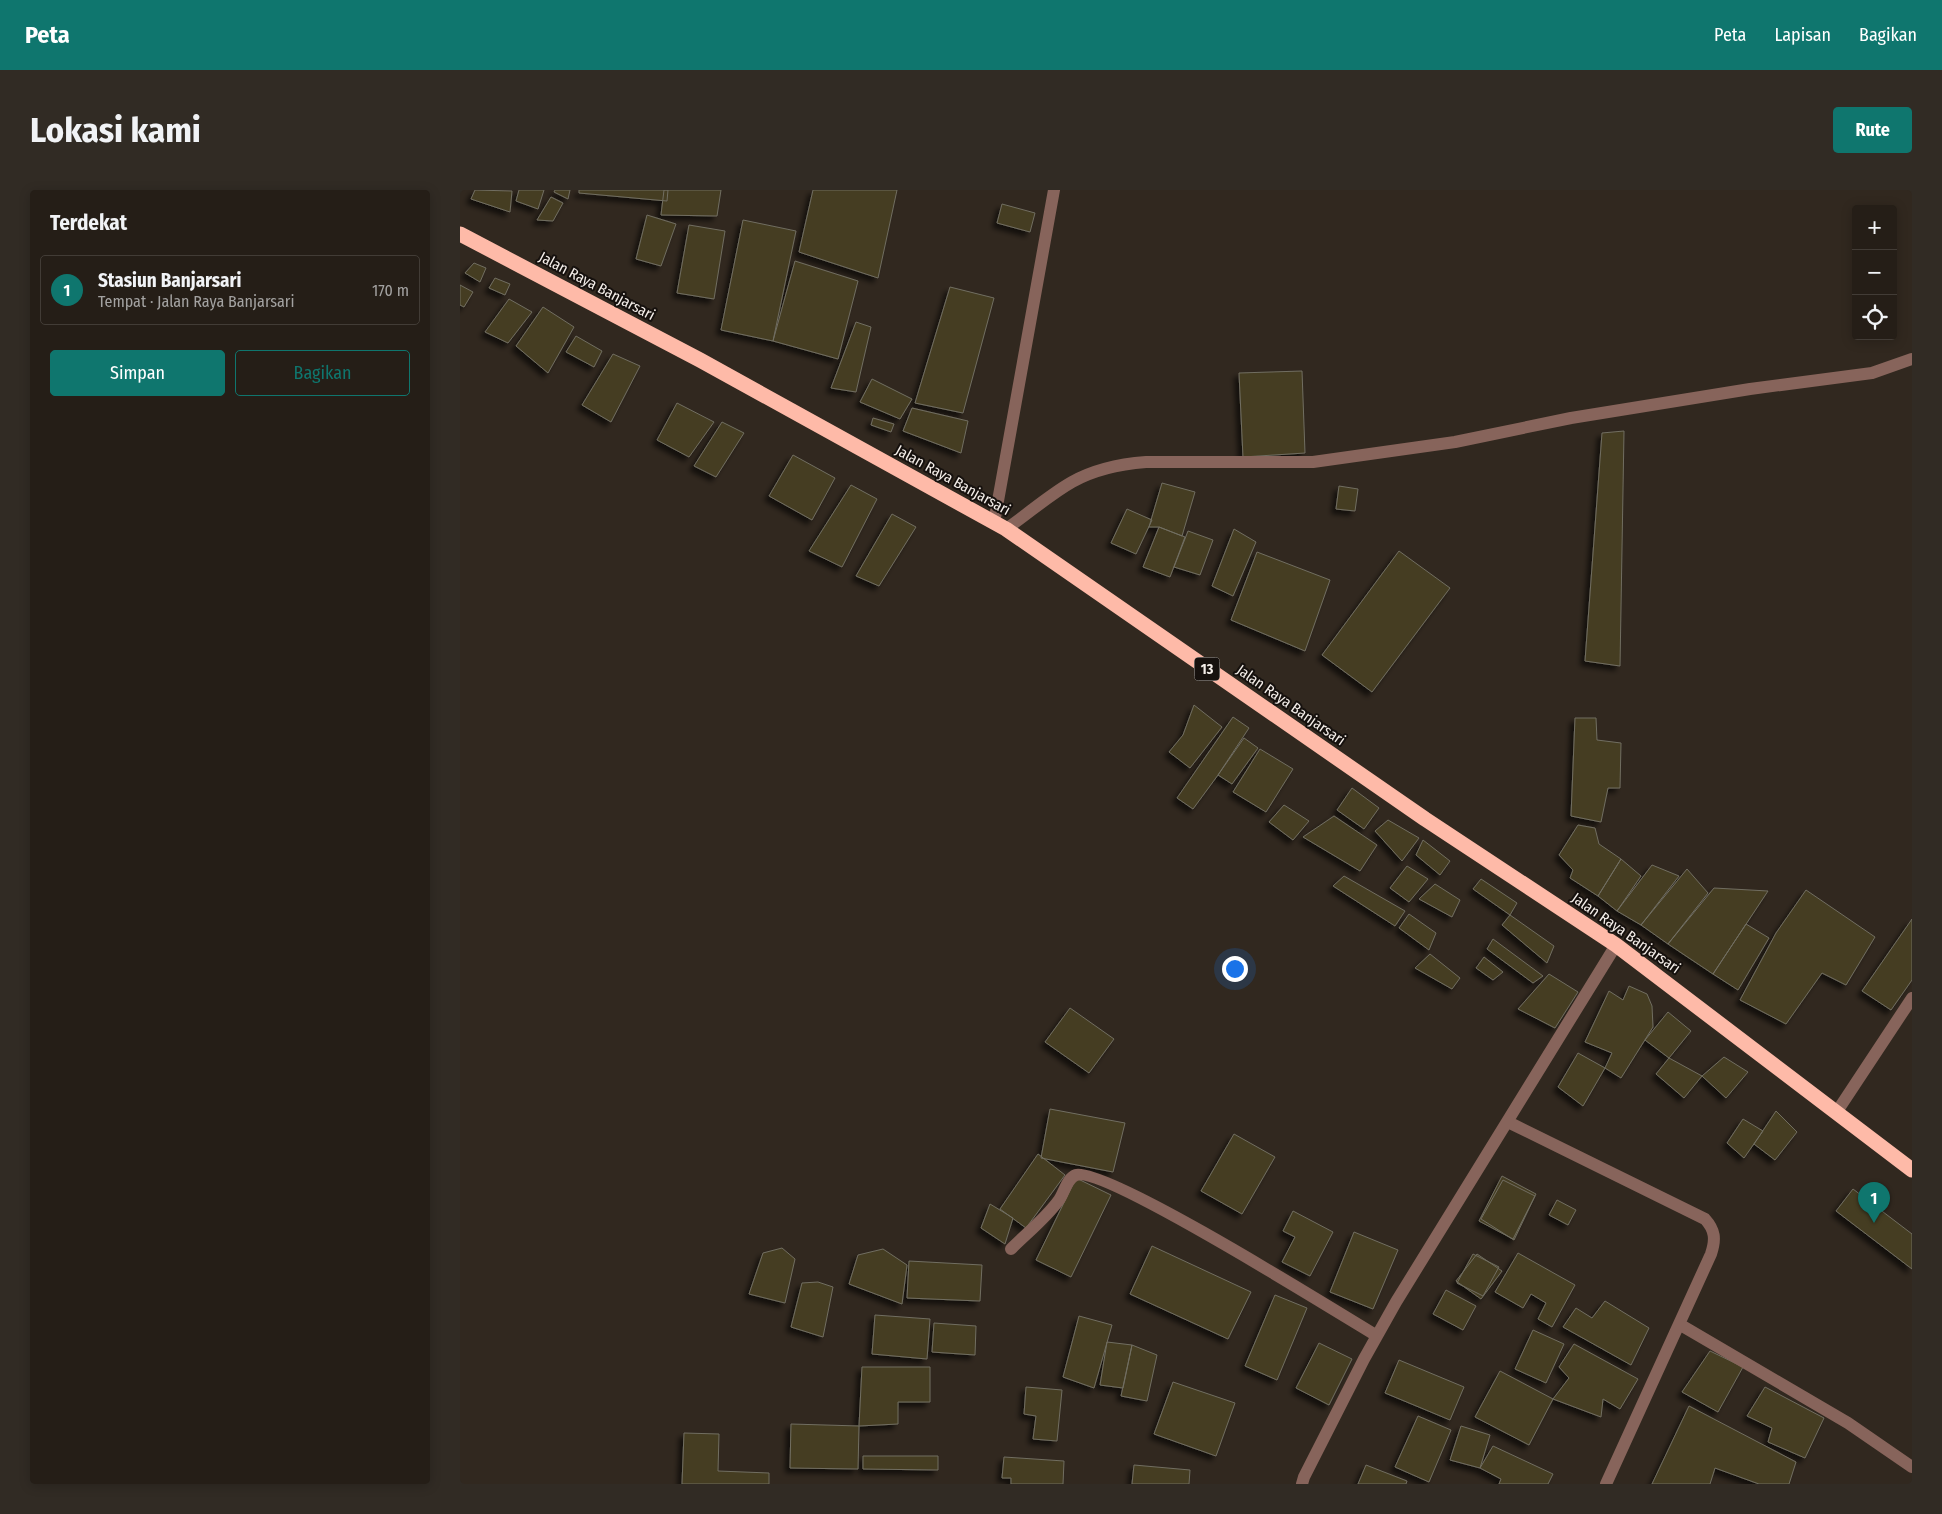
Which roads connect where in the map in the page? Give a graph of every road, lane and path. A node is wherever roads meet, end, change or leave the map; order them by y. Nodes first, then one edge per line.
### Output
1 (1054, 190) edge
2 (460, 234) edge
3 (1912, 359) edge
4 (1000, 526) junction
5 (1616, 945) junction
6 (1912, 998) edge
7 (1836, 1113) junction
8 (1508, 1122) junction
9 (1912, 1170) edge
10 (1012, 1249) dead end
11 (1681, 1321) junction
12 (1377, 1336) junction
13 (1912, 1467) edge
14 (1302, 1484) edge
15 (1606, 1484) edge

1 - 4 street
2 - 4 highway, Jalan Raya Banjarsari / 13
3 - 4 street
4 - 5 highway, Jalan Raya Banjarsari / 13
5 - 7 highway, Jalan Raya Banjarsari / 13
5 - 8 street
6 - 7 street
7 - 9 highway, Jalan Raya Banjarsari / 13
8 - 11 street
8 - 12 street
10 - 12 street
11 - 13 street
11 - 15 street
12 - 14 street

